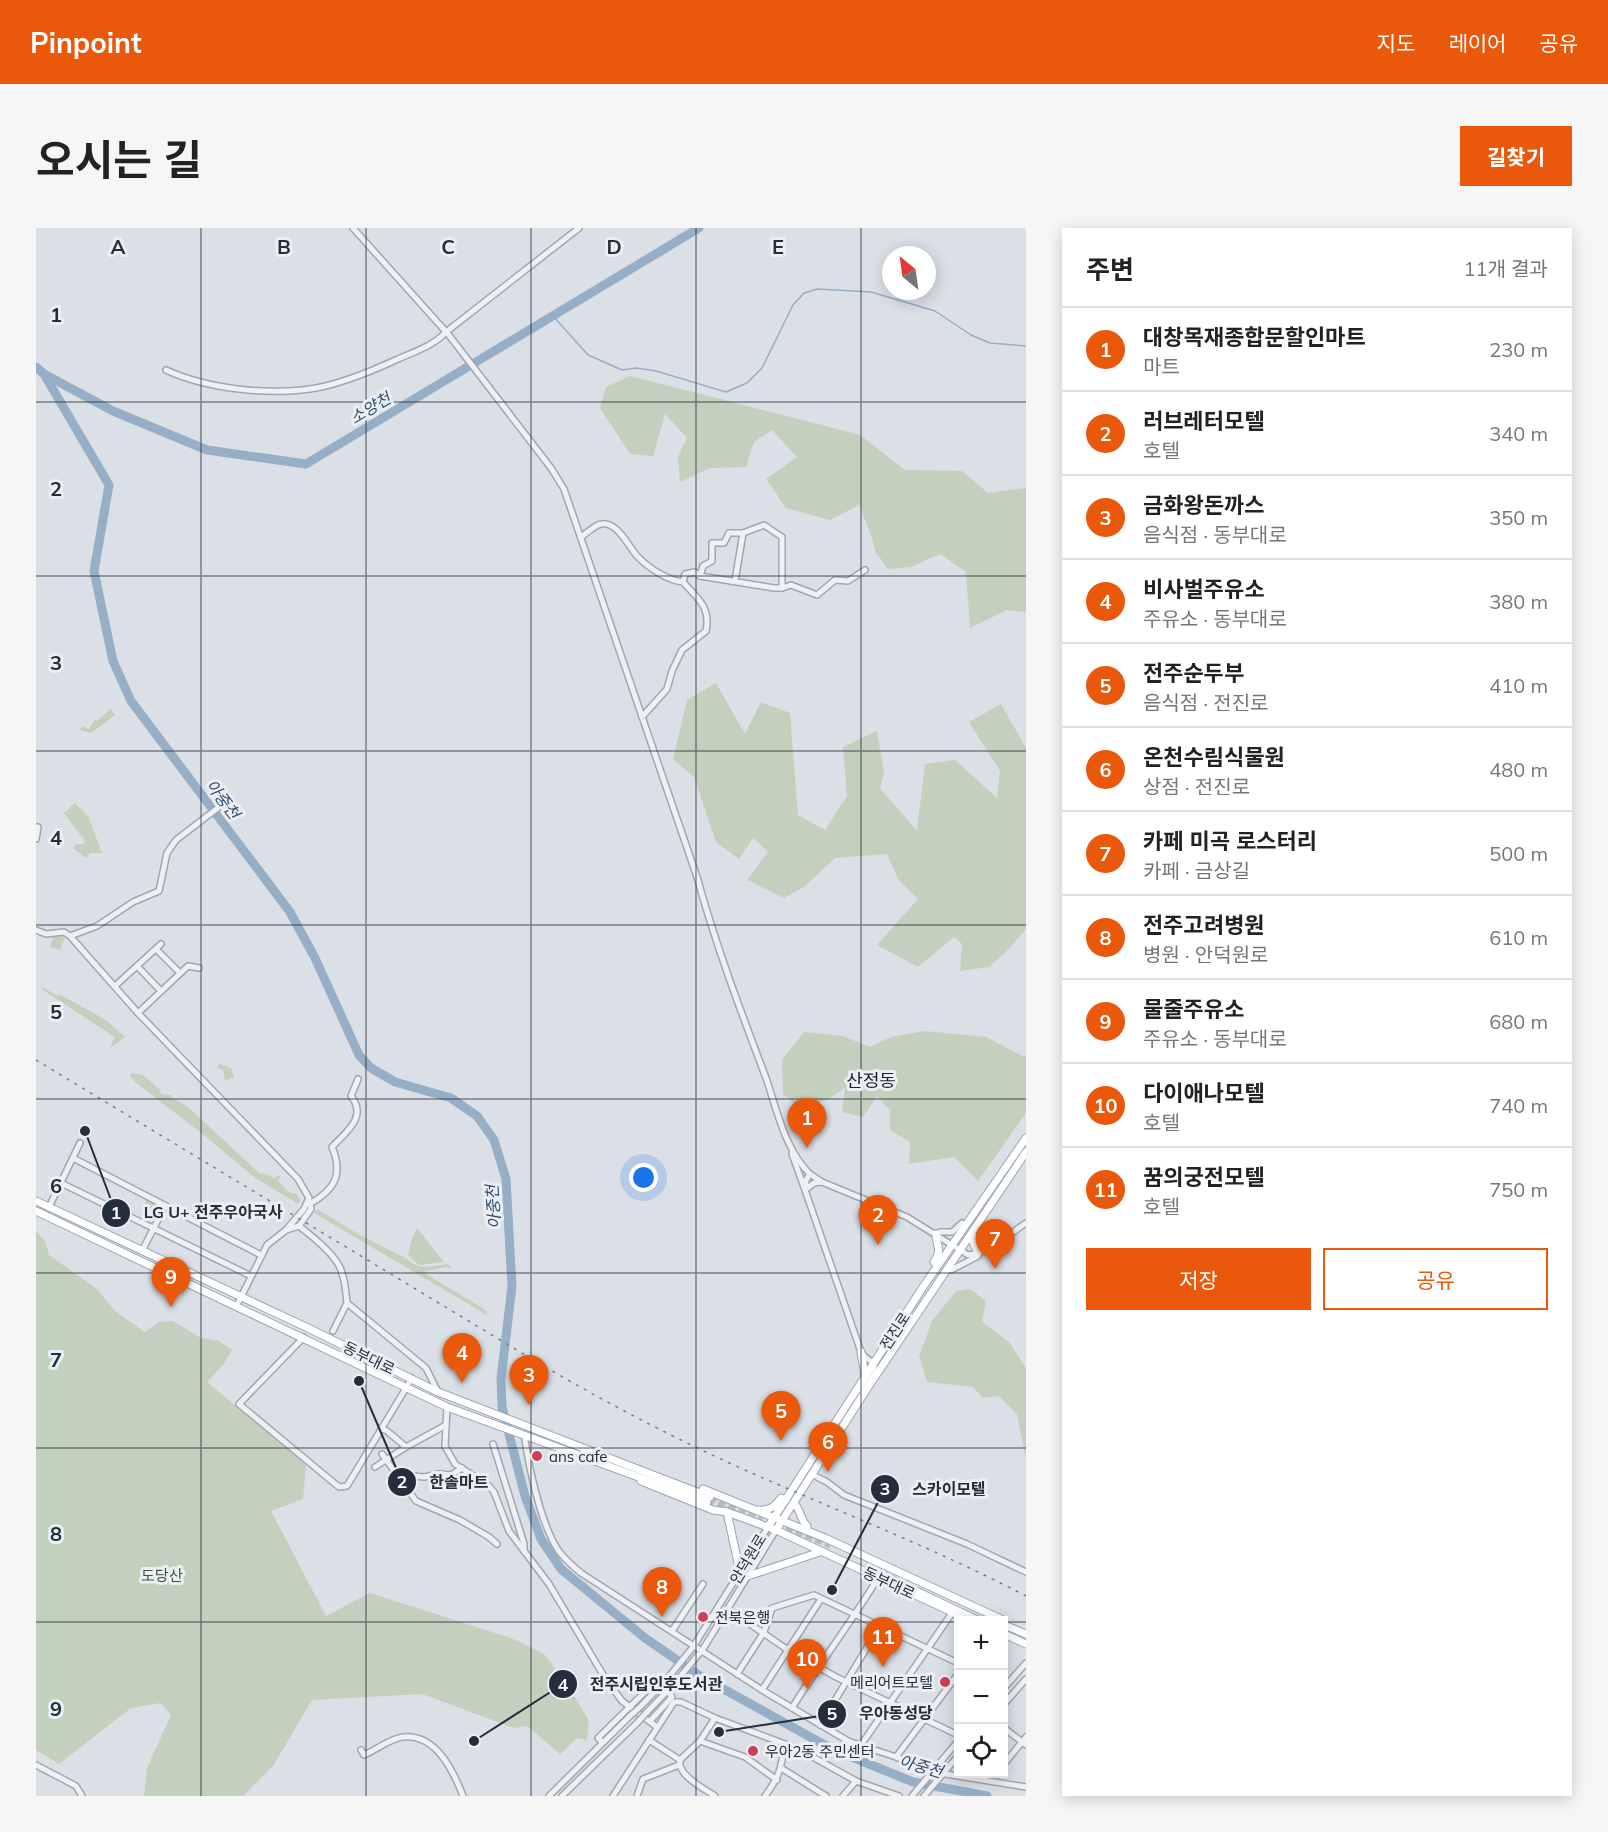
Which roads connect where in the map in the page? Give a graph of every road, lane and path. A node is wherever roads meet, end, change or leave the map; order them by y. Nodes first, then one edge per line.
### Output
1 (353, 228) edge
2 (579, 228) edge
3 (447, 333) junction
4 (166, 370) dead end
5 (170, 376) dead end
6 (182, 377) junction
7 (743, 533) junction
8 (581, 537) junction
9 (866, 570) dead end
10 (700, 576) junction
11 (735, 581) junction
12 (683, 582) junction
13 (782, 588) junction
14 (642, 717) junction
15 (222, 805) dead end
16 (36, 827) edge
17 (36, 838) edge
18 (36, 930) edge
19 (70, 936) junction
20 (137, 966) junction
21 (199, 968) dead end
22 (180, 974) junction
23 (115, 986) junction
24 (161, 992) junction
25 (138, 1013) junction
26 (358, 1079) dead end
27 (1026, 1138) edge
28 (80, 1143) dead end
29 (1026, 1152) edge
30 (793, 1153) junction
31 (73, 1158) junction
32 (810, 1174) junction
33 (822, 1182) junction
34 (61, 1183) junction
35 (805, 1190) junction
36 (310, 1200) junction
37 (36, 1201) edge
38 (165, 1206) junction
39 (49, 1207) junction
40 (36, 1211) edge
41 (1026, 1223) edge
42 (299, 1226) junction
43 (965, 1226) junction
44 (153, 1228) junction
45 (286, 1230) junction
46 (936, 1234) junction
47 (972, 1234) junction
48 (953, 1244) junction
49 (142, 1251) junction
50 (961, 1251) junction
51 (978, 1253) junction
52 (261, 1255) junction
53 (938, 1265) junction
54 (949, 1269) junction
55 (251, 1276) junction
56 (241, 1297) junction
57 (347, 1303) junction
58 (237, 1305) junction
59 (333, 1331) dead end
60 (304, 1337) junction
61 (861, 1352) junction
62 (874, 1363) junction
63 (865, 1375) junction
64 (412, 1378) junction
65 (405, 1388) junction
66 (438, 1392) junction
67 (864, 1393) junction
68 (447, 1407) junction
69 (446, 1425) junction
70 (381, 1428) junction
71 (521, 1433) junction
72 (493, 1444) dead end
73 (406, 1447) junction
74 (382, 1454) dead end
75 (387, 1461) junction
76 (620, 1461) junction
77 (375, 1467) dead end
78 (462, 1468) junction
79 (620, 1470) junction
80 (813, 1475) junction
81 (402, 1481) junction
82 (718, 1495) junction
83 (786, 1500) junction
84 (794, 1504) junction
85 (713, 1510) junction
86 (727, 1512) junction
87 (756, 1512) junction
88 (774, 1518) junction
89 (783, 1520) junction
90 (768, 1527) junction
91 (776, 1530) junction
92 (805, 1530) junction
93 (825, 1538) junction
94 (497, 1544) dead end
95 (826, 1549) junction
96 (524, 1551) junction
97 (742, 1567) junction
98 (1026, 1572) edge
99 (748, 1576) junction
100 (878, 1578) junction
101 (703, 1584) dead end
102 (821, 1599) junction
103 (728, 1609) junction
104 (952, 1613) junction
105 (856, 1615) junction
106 (959, 1616) edge
107 (968, 1616) edge
108 (985, 1616) edge
109 (990, 1616) edge
110 (1008, 1624) edge
111 (880, 1626) junction
112 (672, 1631) junction
113 (764, 1632) junction
114 (1023, 1632) edge
115 (1008, 1636) edge
116 (1026, 1644) edge
117 (694, 1646) junction
118 (926, 1648) junction
119 (788, 1650) junction
120 (700, 1653) junction
121 (954, 1661) edge
122 (1026, 1663) edge
123 (818, 1666) junction
124 (737, 1674) junction
125 (1026, 1679) edge
126 (666, 1680) junction
127 (954, 1680) edge
128 (846, 1682) junction
129 (1008, 1682) edge
130 (762, 1690) junction
131 (668, 1691) junction
132 (1008, 1699) edge
133 (890, 1702) junction
134 (631, 1706) junction
135 (792, 1708) junction
136 (715, 1718) junction
137 (926, 1718) junction
138 (650, 1722) junction
139 (820, 1725) junction
140 (657, 1727) junction
141 (1008, 1730) edge
142 (954, 1733) edge
143 (649, 1740) junction
144 (700, 1741) junction
145 (1025, 1741) edge
146 (602, 1742) junction
147 (785, 1744) junction
148 (861, 1745) junction
149 (954, 1746) edge
150 (361, 1750) dead end
151 (896, 1757) junction
152 (1008, 1760) edge
153 (954, 1761) edge
154 (679, 1762) junction
155 (36, 1765) edge
156 (782, 1768) junction
157 (931, 1774) junction
158 (943, 1774) junction
159 (992, 1778) edge
160 (777, 1780) junction
161 (856, 1781) junction
162 (990, 1781) junction
163 (1026, 1788) edge
164 (847, 1795) edge
165 (82, 1796) edge
166 (463, 1796) edge
167 (549, 1796) edge
168 (562, 1796) edge
169 (613, 1796) edge
170 (637, 1796) edge
171 (715, 1796) edge
172 (765, 1796) edge
173 (826, 1796) edge
174 (899, 1796) edge
175 (912, 1796) edge
176 (924, 1796) edge

1 - 3 street
2 - 3 street
3 - 6 street
3 - 8 street
4 - 6 street
5 - 6 street
7 - 10 street
7 - 11 street
7 - 13 street
8 - 12 street
8 - 14 street
9 - 13 street
10 - 11 street
10 - 12 street
11 - 13 street
12 - 14 street
14 - 30 street
15 - 19 street
16 - 17 street
18 - 19 street
19 - 23 street
20 - 22 street
20 - 23 street
20 - 24 street
21 - 22 street
22 - 24 street
23 - 25 street
24 - 25 street
25 - 36 street
26 - 36 street
27 - 43 main road, 전진로
28 - 31 street
29 - 47 main road, 전진로
30 - 32 street
30 - 35 street
31 - 34 street
31 - 38 street
32 - 33 street
32 - 35 street
33 - 35 street
33 - 46 street
34 - 39 street
34 - 44 street
35 - 61 street
36 - 42 street
36 - 45 street
37 - 39 main road, 동부대로
38 - 44 street
38 - 52 street
39 - 49 main road, 동부대로
40 - 58 main road, 동부대로
41 - 51 street
42 - 45 street
42 - 57 street
43 - 46 street
43 - 48 main road, 전진로
44 - 49 street
44 - 55 street
45 - 52 street
46 - 48 street
46 - 53 main road
47 - 50 main road, 전진로
47 - 51 main road
48 - 50 street
48 - 53 main road, 전진로
49 - 56 main road, 동부대로
50 - 51 street
50 - 54 main road, 전진로
51 - 54 street
52 - 55 street
53 - 62 main road, 전진로
54 - 67 main road, 전진로
55 - 56 street
56 - 58 street
56 - 64 main road, 동부대로
57 - 59 street
57 - 66 street
58 - 60 main road, 동부대로
60 - 65 main road, 동부대로
60 - 70 street
61 - 62 street
61 - 63 main road
62 - 63 main road, 전진로
62 - 67 street
63 - 83 main road, 전진로
64 - 65 street
64 - 66 main road, 동부대로
65 - 68 main road, 동부대로
65 - 70 street
66 - 76 main road, 동부대로
67 - 80 main road, 전진로
68 - 69 street
68 - 71 main road, 동부대로
69 - 73 street
69 - 78 street
70 - 73 street
71 - 79 main road, 동부대로
71 - 112 street
72 - 96 street
73 - 75 street
74 - 75 street
75 - 77 street
75 - 81 street
76 - 79 main road, 동부대로
76 - 82 main road
78 - 81 street
78 - 96 street
79 - 85 main road, 동부대로
80 - 84 main road, 전진로
80 - 98 street
81 - 94 street
82 - 85 main road
82 - 87 main road
83 - 87 main road
83 - 88 main road, 전진로
84 - 89 main road, 전진로
84 - 92 main road
85 - 86 main road, 동부대로
86 - 90 main road, 동부대로
86 - 97 main road
87 - 88 main road
88 - 89 main road
88 - 90 main road, 전진로
89 - 91 main road, 전진로
89 - 92 main road
90 - 91 main road, 동부대로
90 - 97 street, 안덕원로
91 - 95 main road, 동부대로
91 - 99 street, 안덕원로
92 - 93 main road
93 - 95 main road
93 - 109 main road
95 - 99 main road
95 - 100 main road, 동부대로
95 - 107 main road, 동부대로
95 - 108 main road, 동부대로
96 - 134 street
97 - 117 street, 안덕원로
99 - 103 street, 안덕원로
100 - 104 main road, 동부대로
100 - 105 street
101 - 112 street
102 - 105 street
102 - 113 street
102 - 119 street
103 - 113 street
103 - 120 street, 안덕원로
104 - 106 main road, 동부대로
104 - 118 street
105 - 111 street
105 - 123 street
110 - 114 main road
111 - 118 street
111 - 128 street
112 - 117 street
113 - 119 street
113 - 124 street
115 - 116 main road
117 - 120 street
117 - 126 street, 안덕원로
118 - 121 street
118 - 133 street
119 - 123 street
119 - 130 street
120 - 124 street
120 - 131 street, 안덕원로
122 - 129 street
123 - 128 street
123 - 135 street
124 - 130 street
125 - 132 street
126 - 134 street
126 - 146 street, bridge
127 - 137 street
128 - 133 street
128 - 139 street
130 - 135 street
131 - 138 street
131 - 168 street, bridge
133 - 137 street
133 - 148 street
134 - 138 street
134 - 146 street
135 - 139 street
136 - 140 street
136 - 144 street
136 - 147 street
137 - 142 street
137 - 151 street
138 - 140 street
139 - 148 street
140 - 143 street
141 - 145 street
143 - 154 street
143 - 169 street
144 - 154 street
144 - 160 street
145 - 152 street
146 - 167 street
147 - 156 street
147 - 161 street
148 - 151 street
149 - 157 street
150 - 166 street
151 - 157 street
153 - 158 street
154 - 170 street
154 - 171 street
155 - 165 street
156 - 160 street
156 - 173 street
157 - 158 street
157 - 175 street
158 - 162 street
158 - 176 street
159 - 162 street
160 - 172 street
161 - 164 street
161 - 174 street
162 - 163 street

